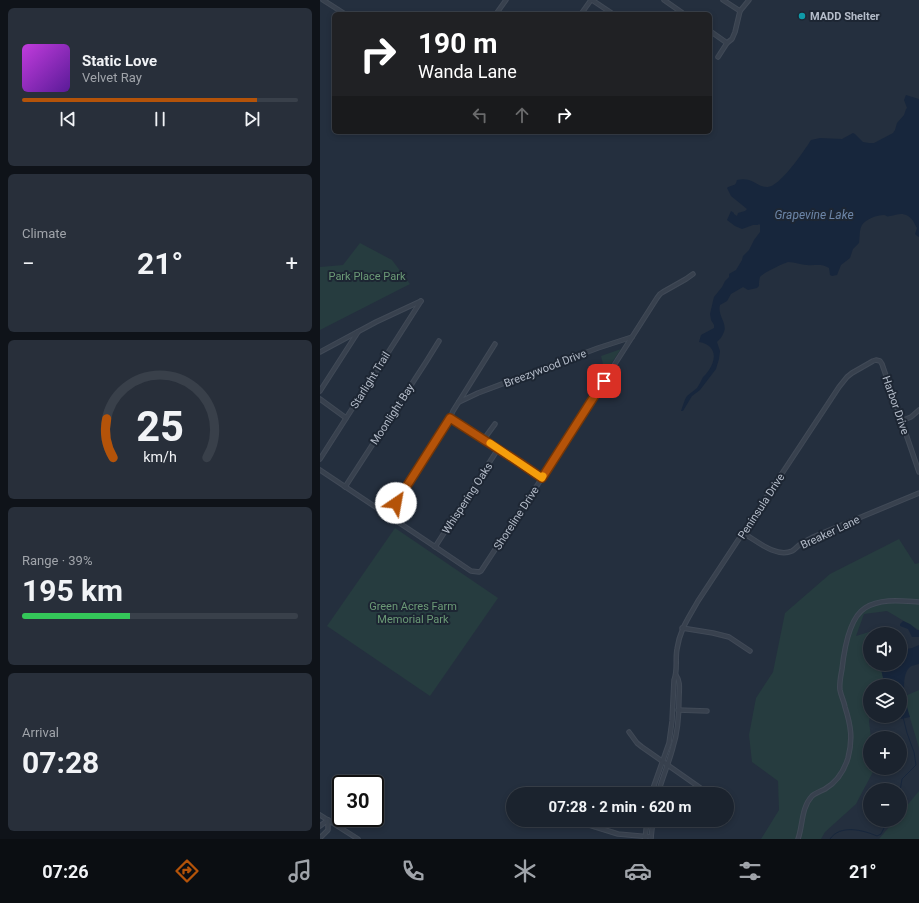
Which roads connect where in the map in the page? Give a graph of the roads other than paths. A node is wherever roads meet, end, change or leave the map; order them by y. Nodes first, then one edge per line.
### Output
1 (323, 0) edge
2 (506, 0) edge
3 (591, 0) edge
4 (664, 0) edge
5 (723, 0) edge
6 (749, 0) edge
7 (740, 11) junction
8 (342, 12) edge
9 (497, 12) edge
10 (582, 12) edge
11 (610, 12) edge
12 (680, 12) edge
13 (712, 32) edge
14 (727, 43) junction
15 (718, 57) dead end
16 (693, 274) dead end
17 (359, 331) junction
18 (632, 337) junction
19 (439, 341) dead end
20 (495, 344) dead end
21 (320, 352) edge
22 (880, 361) joint
23 (320, 391) edge
24 (320, 400) edge
25 (459, 402) junction
26 (919, 410) edge
27 (346, 418) junction
28 (450, 418) junction
29 (901, 421) junction
30 (496, 424) dead end
31 (484, 439) junction
32 (498, 449) junction
33 (320, 459) edge
34 (320, 470) edge
35 (919, 472) edge
36 (542, 478) junction
37 (345, 488) junction
38 (919, 493) edge
39 (388, 515) junction
40 (743, 532) junction
41 (435, 547) junction
42 (919, 602) edge
43 (682, 628) junction
44 (750, 651) dead end
45 (676, 675) junction
46 (679, 710) junction
47 (673, 711) junction
48 (707, 711) dead end
49 (629, 732) dead end
50 (663, 762) junction
51 (668, 765) junction
52 (654, 787) edge
53 (660, 787) edge
54 (699, 787) edge
55 (320, 815) edge
56 (328, 820) junction
57 (320, 826) edge
58 (596, 827) edge
59 (646, 827) edge
60 (652, 827) edge
61 (320, 838) edge
62 (645, 838) edge
63 (651, 838) edge
64 (358, 839) edge
65 (798, 839) edge

1 - 8 street
2 - 9 street
3 - 10 street
3 - 11 street
4 - 12 street
5 - 7 street
6 - 7 street
7 - 14 street
13 - 14 street
14 - 15 street
16 - 18 street, Shoreline Drive
17 - 21 street
17 - 23 street
17 - 27 street, Starlight Trail
18 - 25 street, Breezywood Drive
18 - 36 street, Shoreline Drive
19 - 37 street, Moonlight Bay
20 - 25 street
22 - 29 street, Harbor Drive
22 - 40 street, Peninsula Drive
24 - 27 street
25 - 28 street
26 - 29 street
27 - 33 street, Starlight Trail
28 - 31 street
28 - 39 street
29 - 35 street, Harbor Drive
30 - 31 street
31 - 32 street
32 - 36 street
32 - 41 street, Whispering Oaks
34 - 37 street
36 - 41 street, Shoreline Drive
37 - 39 street
38 - 40 street, Breaker Lane
39 - 41 street
40 - 43 street, Peninsula Drive
42 - 65 street
43 - 44 street
43 - 45 street, Peninsula Drive
45 - 46 street, Peninsula Drive
45 - 47 street, Peninsula Drive
46 - 47 street
46 - 48 street
46 - 51 street, Peninsula Drive
47 - 50 street, Peninsula Drive
49 - 50 street
50 - 51 street
50 - 52 street, Peninsula Drive
51 - 53 street, Peninsula Drive
51 - 54 street
55 - 56 street
56 - 57 street
56 - 61 street
56 - 64 street
58 - 62 street
59 - 62 street
60 - 63 street
62 - 63 street

